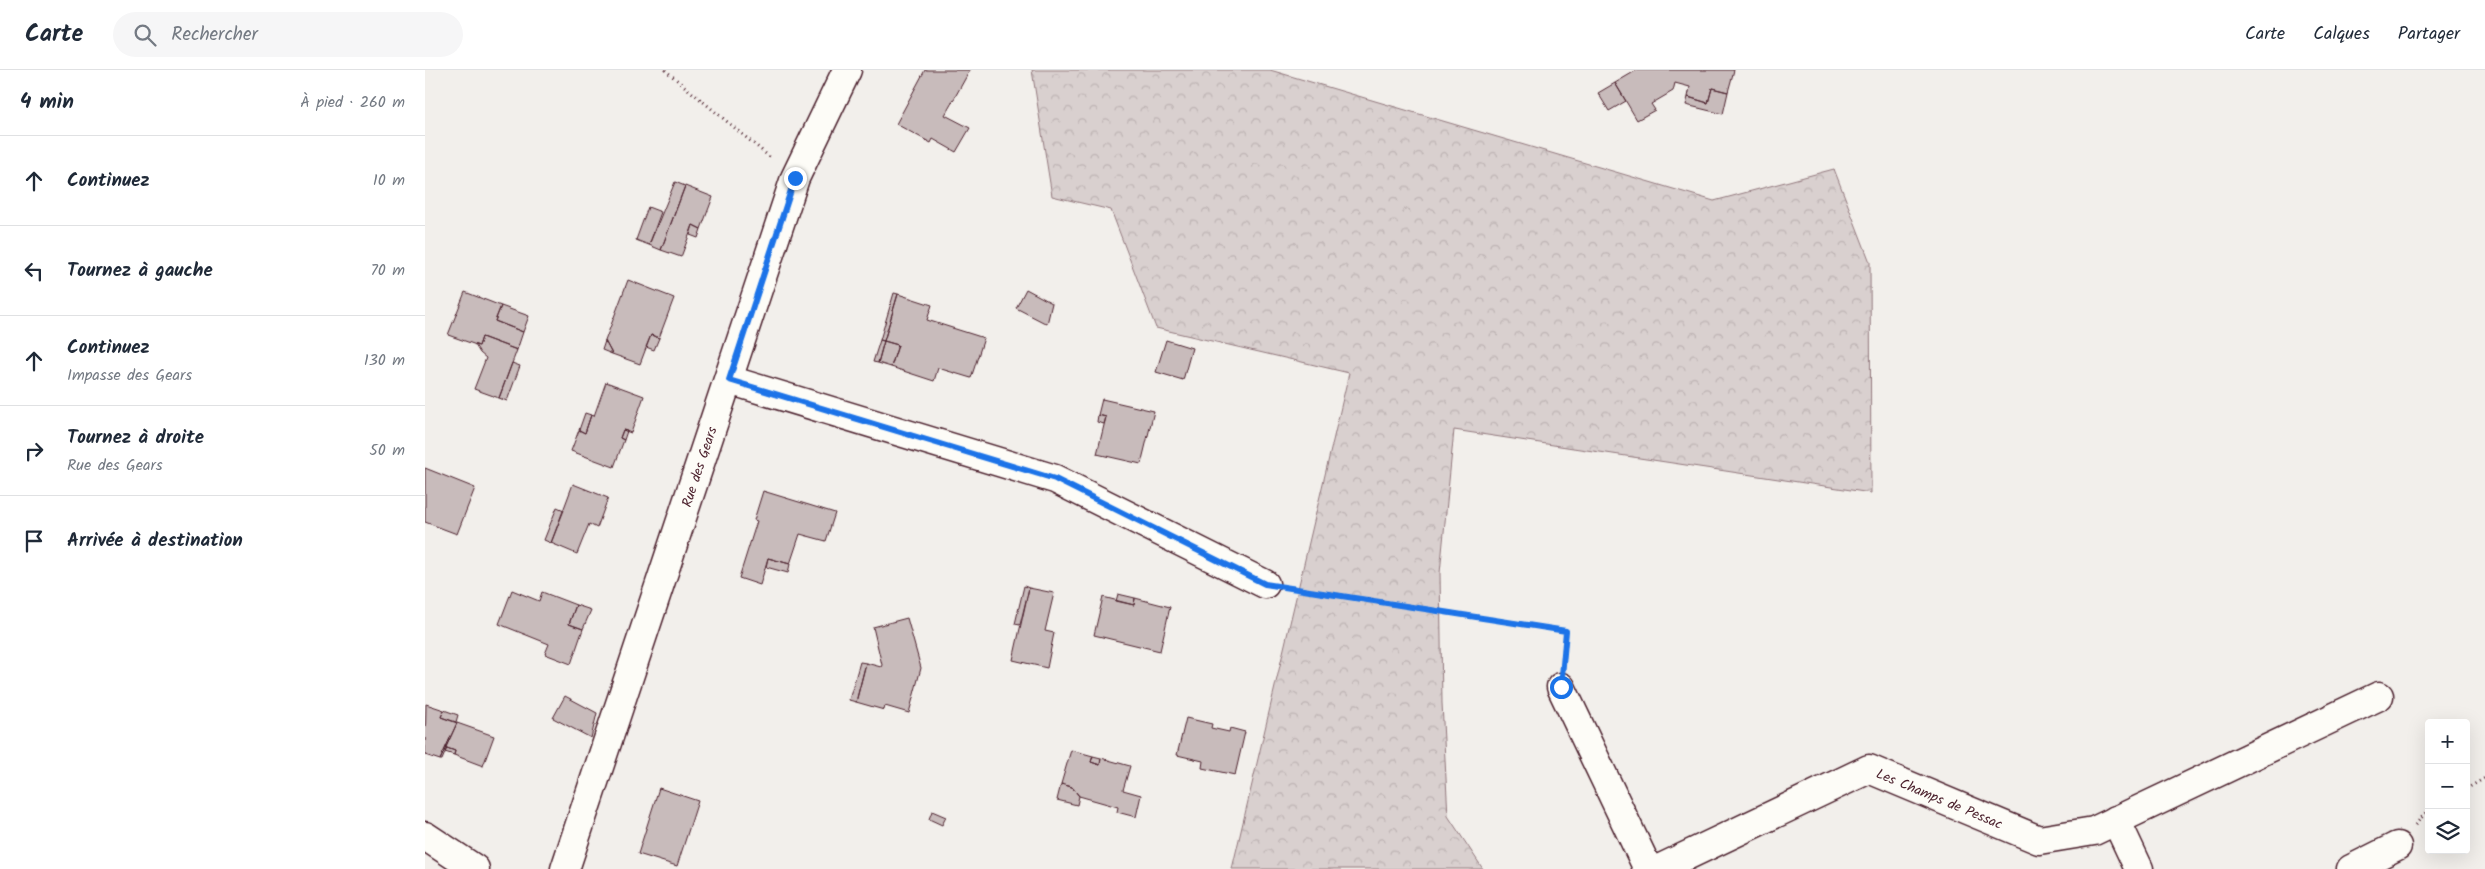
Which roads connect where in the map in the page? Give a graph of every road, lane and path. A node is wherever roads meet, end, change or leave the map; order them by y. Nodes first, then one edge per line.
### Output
1 (665, 70) edge
2 (847, 70) edge
3 (795, 178) junction
4 (729, 380) junction
5 (1265, 584) joint
6 (1561, 687) joint
7 (2379, 696) dead end
8 (2485, 778) edge
9 (2470, 787) edge
10 (2116, 820) junction
11 (425, 836) edge
12 (2397, 846) dead end
13 (475, 869) edge
14 (565, 869) edge
15 (1648, 869) edge
16 (1659, 869) edge
17 (2139, 869) edge
18 (2351, 869) edge

1 - 3 path
2 - 3 street, Rue des Gears
3 - 4 street, Rue des Gears
4 - 5 street
4 - 14 street, Rue des Gears
5 - 6 path
6 - 15 street
7 - 10 street, Les Champs de Pessac
8 - 9 path
10 - 16 street, Les Champs de Pessac
10 - 17 street
11 - 13 street
12 - 18 street

